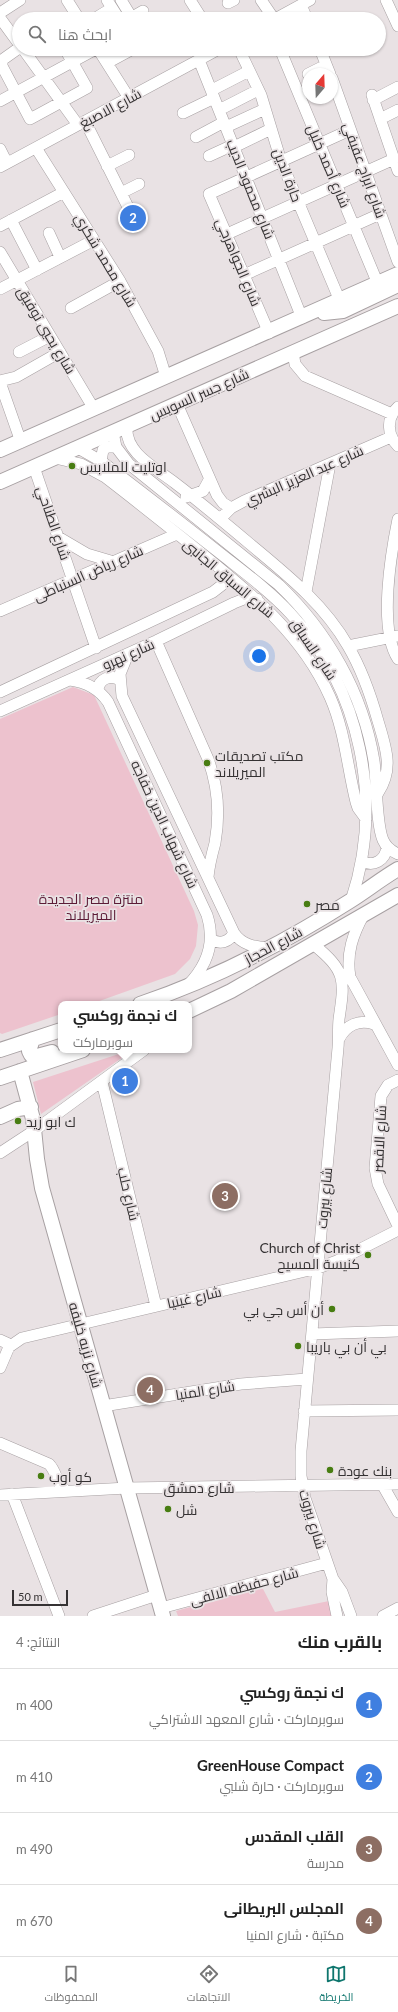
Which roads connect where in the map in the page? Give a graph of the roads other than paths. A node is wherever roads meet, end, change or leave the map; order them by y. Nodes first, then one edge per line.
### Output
1 (20, 0) edge
2 (67, 0) edge
3 (122, 0) edge
4 (190, 0) edge
5 (261, 0) edge
6 (386, 0) edge
7 (306, 2) edge
8 (110, 4) edge
9 (75, 12) edge
10 (101, 12) edge
11 (127, 12) edge
12 (198, 12) edge
13 (269, 12) edge
14 (287, 12) edge
15 (307, 12) edge
16 (0, 13) edge
17 (0, 18) edge
18 (398, 26) edge
19 (12, 34) edge
20 (12, 52) edge
21 (28, 56) edge
22 (69, 56) edge
23 (84, 56) edge
24 (102, 56) edge
25 (120, 56) edge
26 (206, 56) edge
27 (242, 56) edge
28 (283, 56) edge
29 (323, 56) edge
30 (199, 60) junction
31 (72, 62) junction
32 (107, 63) junction
33 (327, 68) edge
34 (249, 71) junction
35 (302, 77) edge
36 (44, 78) junction
37 (294, 81) junction
38 (398, 87) edge
39 (258, 90) junction
40 (16, 93) junction
41 (213, 94) junction
42 (338, 95) edge
43 (129, 98) junction
44 (0, 101) edge
45 (62, 102) junction
46 (265, 109) junction
47 (219, 110) junction
48 (398, 110) edge
49 (183, 113) dead end
50 (380, 119) junction
51 (81, 123) junction
52 (225, 125) junction
53 (272, 129) junction
54 (350, 130) junction
55 (196, 137) dead end
56 (320, 144) junction
57 (234, 146) junction
58 (36, 148) junction
59 (0, 149) edge
60 (394, 154) edge
61 (129, 155) dead end
62 (209, 156) dead end
63 (281, 161) junction
64 (3, 165) edge
65 (107, 166) junction
66 (398, 171) edge
67 (365, 172) junction
68 (246, 177) junction
69 (139, 184) dead end
70 (337, 185) junction
71 (64, 192) junction
72 (121, 193) junction
73 (299, 202) junction
74 (129, 209) dead end
75 (380, 214) junction
76 (262, 218) junction
77 (3, 223) edge
78 (354, 226) junction
79 (49, 234) dead end
80 (227, 234) junction
81 (94, 240) junction
82 (316, 243) junction
83 (0, 252) edge
84 (60, 258) junction
85 (279, 260) junction
86 (398, 262) edge
87 (37, 270) junction
88 (398, 274) edge
89 (244, 276) junction
90 (17, 280) junction
91 (120, 281) junction
92 (378, 284) junction
93 (398, 285) edge
94 (0, 289) edge
95 (398, 296) edge
96 (340, 301) junction
97 (398, 306) edge
98 (71, 308) dead end
99 (315, 312) junction
100 (302, 318) junction
101 (269, 333) junction
102 (50, 336) junction
103 (326, 338) junction
104 (20, 352) dead end
105 (60, 352) junction
106 (293, 352) junction
107 (166, 377) junction
108 (0, 381) edge
109 (177, 404) junction
110 (94, 410) junction
111 (395, 411) edge
112 (127, 426) junction
113 (113, 432) junction
114 (391, 437) junction
115 (20, 442) junction
116 (398, 446) edge
117 (116, 447) junction
118 (78, 448) junction
119 (0, 450) edge
120 (54, 458) junction
121 (101, 461) junction
122 (330, 464) junction
123 (34, 467) junction
124 (209, 480) junction
125 (0, 482) edge
126 (128, 488) junction
127 (190, 494) junction
128 (177, 504) junction
129 (231, 508) junction
130 (220, 519) junction
131 (398, 519) edge
132 (177, 534) junction
133 (58, 537) junction
134 (222, 556) junction
135 (114, 562) junction
136 (215, 564) junction
137 (226, 574) junction
138 (73, 580) junction
139 (214, 592) junction
140 (306, 592) junction
141 (257, 599) junction
142 (223, 608) junction
143 (320, 608) junction
144 (0, 611) edge
145 (309, 617) junction
146 (300, 624) junction
147 (289, 632) junction
148 (394, 637) edge
149 (156, 641) junction
150 (348, 646) junction
151 (96, 648) junction
152 (128, 654) junction
153 (398, 659) edge
154 (356, 664) junction
155 (344, 670) junction
156 (70, 680) junction
157 (120, 680) junction
158 (98, 690) junction
159 (2, 691) edge
160 (5, 709) edge
161 (378, 793) junction
162 (366, 819) junction
163 (387, 847) junction
164 (398, 854) edge
165 (362, 861) junction
166 (398, 869) edge
167 (208, 878) junction
168 (396, 899) edge
169 (351, 901) junction
170 (365, 913) junction
171 (234, 933) junction
172 (211, 939) junction
173 (312, 944) junction
174 (268, 948) junction
175 (186, 987) junction
176 (148, 1001) edge
177 (202, 1005) junction
178 (192, 1010) edge
179 (192, 1013) edge
180 (374, 1024) junction
181 (58, 1031) edge
182 (33, 1039) junction
183 (339, 1039) junction
184 (0, 1050) edge
185 (58, 1051) edge
186 (75, 1053) edge
187 (140, 1053) edge
188 (398, 1066) edge
189 (20, 1071) junction
190 (0, 1078) edge
191 (398, 1080) edge
192 (102, 1082) junction
193 (31, 1107) junction
194 (0, 1117) edge
195 (35, 1130) junction
196 (0, 1153) edge
197 (398, 1226) edge
198 (398, 1230) edge
199 (318, 1268) junction
200 (156, 1306) junction
201 (80, 1324) junction
202 (398, 1331) edge
203 (312, 1334) junction
204 (0, 1340) edge
205 (11, 1345) junction
206 (0, 1368) edge
207 (307, 1379) junction
208 (103, 1406) junction
209 (398, 1410) edge
210 (304, 1411) junction
211 (0, 1443) edge
212 (382, 1484) junction
213 (398, 1484) edge
214 (302, 1486) junction
215 (126, 1488) junction
216 (66, 1491) junction
217 (12, 1494) junction
218 (0, 1495) edge
219 (398, 1512) edge
220 (327, 1563) junction
221 (333, 1579) junction
222 (160, 1606) edge
223 (398, 1608) edge
224 (59, 1616) edge
225 (93, 1616) edge
226 (337, 1616) edge
227 (351, 1616) edge
228 (384, 1616) edge

1 - 16 street
2 - 9 street
3 - 11 street
4 - 12 street
5 - 13 street
6 - 18 street
7 - 14 street
7 - 15 street
8 - 10 street
17 - 19 street
20 - 40 street
21 - 36 street
22 - 31 street
23 - 31 street
24 - 32 street
25 - 32 street
26 - 30 street, شارع الاصبغ
27 - 34 street, حارة الدين
28 - 37 street, شارع أحمد خليل
29 - 33 street
30 - 41 street, شارع محمود الديب
30 - 43 street, شارع الاصبغ
31 - 36 street
31 - 45 street
32 - 43 street
34 - 39 street, حارة الدين
34 - 41 street
35 - 37 street
36 - 40 street
36 - 45 street
37 - 56 street, شارع أحمد خليل
38 - 50 street
39 - 46 street, حارة الدين
39 - 47 street
40 - 44 street
40 - 45 street
41 - 47 street, شارع محمود الديب
41 - 49 street
42 - 54 street, شارع ابراج عفيفي
43 - 51 street, شارع الاصبغ
45 - 51 street
46 - 52 street
46 - 53 street, حارة الدين
47 - 52 street, شارع محمود الديب
48 - 50 street
50 - 60 street
51 - 58 street, شارع الاصبغ
51 - 65 street
52 - 55 street
52 - 57 street, شارع محمود الديب
53 - 57 street
53 - 63 street, حارة الدين
54 - 56 street
54 - 67 street, شارع ابراج عفيفي
56 - 63 street
56 - 70 street, شارع أحمد خليل
57 - 62 street
57 - 68 street, شارع محمود الديب
58 - 64 street, شارع الاصبغ
58 - 71 street, شارع محمد شكري
59 - 64 street
60 - 66 street
60 - 67 street
61 - 65 street
63 - 68 street
63 - 73 street, حارة الدين
65 - 72 street
67 - 70 street
67 - 75 street, شارع ابراج عفيفي
68 - 76 street, شارع محمود الديب
68 - 80 street, شارع الجواهرجي
69 - 72 street
70 - 73 street
70 - 78 street, شارع أحمد خليل
71 - 77 street
71 - 81 street, شارع محمد شكري
72 - 74 street
73 - 76 street
73 - 82 street, حارة الدين
75 - 78 street
75 - 86 street, شارع ابراج عفيفي
76 - 80 street
76 - 85 street, شارع محمود الديب
77 - 87 street
78 - 82 street
78 - 92 street, شارع أحمد خليل
79 - 84 street
80 - 89 street, شارع الجواهرجي
81 - 84 street
81 - 91 street, شارع محمد شكري
82 - 85 street
82 - 96 street, حارة الدين
83 - 90 street, شارع يحيي توفيق
84 - 87 street
85 - 89 street
85 - 100 street, شارع محمود الديب
87 - 90 street
88 - 92 main road, شارع جسر السويس
89 - 101 street, شارع الجواهرجي
90 - 94 street
90 - 102 street, شارع يحيي توفيق
91 - 98 street
91 - 107 street, شارع محمد شكري
92 - 96 main road, شارع جسر السويس
93 - 99 main road
95 - 103 main road
96 - 99 main road, شارع جسر السويس
97 - 103 main road, شارع جسر السويس
99 - 100 main road, شارع جسر السويس
100 - 101 main road, شارع جسر السويس
101 - 107 main road, شارع جسر السويس
102 - 104 street
102 - 105 street, شارع يحيي توفيق
103 - 106 main road, شارع جسر السويس
105 - 108 street
105 - 110 street, شارع يحيي توفيق
106 - 109 main road, شارع جسر السويس
106 - 111 street
107 - 110 main road, شارع جسر السويس
108 - 115 street
109 - 112 main road, شارع جسر السويس
109 - 124 street
110 - 115 main road, شارع جسر السويس
111 - 114 street
112 - 113 main road, شارع جسر السويس
112 - 127 street
113 - 117 street, شارع السباق
113 - 118 main road, شارع جسر السويس
114 - 116 street
114 - 122 street, شارع عبد العزيز البشري
115 - 119 main road, شارع جسر السويس
117 - 121 street
117 - 128 street, شارع السباق
118 - 120 main road, شارع جسر السويس
118 - 121 street, شارع السباق
120 - 123 main road, شارع جسر السويس
120 - 126 street, شارع السباق الجانبى
121 - 126 street, شارع السباق
122 - 129 street, شارع عبد العزيز البشري
122 - 140 street
123 - 125 main road, شارع جسر السويس
123 - 133 street, شارع الطناحي
124 - 127 street
124 - 129 street
126 - 132 street, شارع السباق الجانبى
126 - 134 street, شارع السباق
127 - 128 street
127 - 130 street
128 - 145 street, شارع السباق
129 - 130 street, شارع عبد العزيز البشري
130 - 140 street
131 - 148 street
132 - 135 street, شارع رياض السنباطى
132 - 136 street, شارع السباق الجانبى
133 - 135 street
133 - 138 street, شارع الطناحي
134 - 136 street
134 - 146 street, شارع السباق
135 - 138 street, شارع رياض السنباطى
136 - 137 street, شارع السباق الجانبى
137 - 139 street, شارع نهرو
137 - 141 street, شارع السباق الجانبى
138 - 144 street, شارع رياض السنباطى
138 - 151 street, شارع الطناحي
139 - 142 street
139 - 151 street, شارع نهرو
140 - 143 street
141 - 142 street, شارع نهرو
141 - 147 street, شارع السباق الجانبى
142 - 149 street, شارع نهرو
143 - 145 street
143 - 150 street
145 - 155 street, شارع السباق
146 - 147 street
146 - 162 street, شارع السباق
147 - 162 street, شارع السباق الجانبى
148 - 150 street
148 - 153 street
149 - 152 street, شارع نهرو
149 - 167 street, شارع شهاب الدين خفاجه
150 - 154 street
151 - 159 street, شارع نهرو
152 - 156 street, شارع نهرو
152 - 157 street, شارع شهاب الدين خفاجه
154 - 155 street
154 - 161 street
155 - 161 street, شارع السباق
156 - 158 street, شارع شهاب الدين خفاجه
156 - 160 street, شارع نهرو
157 - 158 street
157 - 167 street, شارع شهاب الدين خفاجه
158 - 172 street, شارع شهاب الدين خفاجه
159 - 160 street
161 - 163 street, شارع السباق
162 - 165 street, شارع السباق
163 - 164 street
163 - 165 street
165 - 169 street, شارع السباق
166 - 169 main road, شارع الحجاز
167 - 171 street, شارع شهاب الدين خفاجه
168 - 170 main road, شارع الحجاز
169 - 174 main road, شارع الحجاز
170 - 173 main road, شارع الحجاز
170 - 180 street
171 - 172 street
171 - 174 street, شارع شهاب الدين خفاجه
172 - 175 street, شارع شهاب الدين خفاجه
173 - 177 main road, شارع الحجاز
173 - 183 street, شارع بيروت
174 - 175 main road, شارع الحجاز
175 - 176 main road, شارع الحجاز
177 - 178 main road, شارع الحجاز
177 - 179 street
180 - 183 street
180 - 188 street
181 - 182 main road
182 - 184 main road
182 - 185 main road
183 - 199 street, شارع بيروت
186 - 189 main road
187 - 192 street
189 - 190 main road
189 - 193 main road, شارع نزيه خليفه
191 - 197 street, شارع الاقصر
192 - 195 street
192 - 200 street, شارع حلب
193 - 194 main road
193 - 195 main road, شارع نزيه خليفه
195 - 196 street
195 - 201 main road, شارع نزيه خليفه
198 - 199 street, شارع غينيا
199 - 200 street, شارع غينيا
199 - 203 street, شارع بيروت
200 - 201 street, شارع غينيا
201 - 205 street, شارع غينيا
201 - 208 main road, شارع نزيه خليفه
202 - 203 street
203 - 207 street, شارع بيروت
204 - 205 street
205 - 206 street
207 - 208 street, شارع المنيا
207 - 210 street, شارع بيروت
208 - 215 main road, شارع نزيه خليفه
209 - 210 street
210 - 214 street, شارع بيروت
211 - 216 street
212 - 213 street, شارع دمشق
212 - 214 street, شارع دمشق
212 - 219 street
214 - 215 street, شارع دمشق
214 - 220 street, شارع بيروت
215 - 216 street, شارع دمشق
215 - 222 main road, شارع نزيه خليفه
216 - 217 street, شارع دمشق
217 - 218 street, شارع دمشق
217 - 224 street
220 - 221 street, شارع بيروت
220 - 222 street, شارع حفيظه الالفى
221 - 226 street, شارع بيروت
221 - 227 street, شارع بيروت
222 - 225 street, شارع حفيظه الالفى
223 - 228 street

